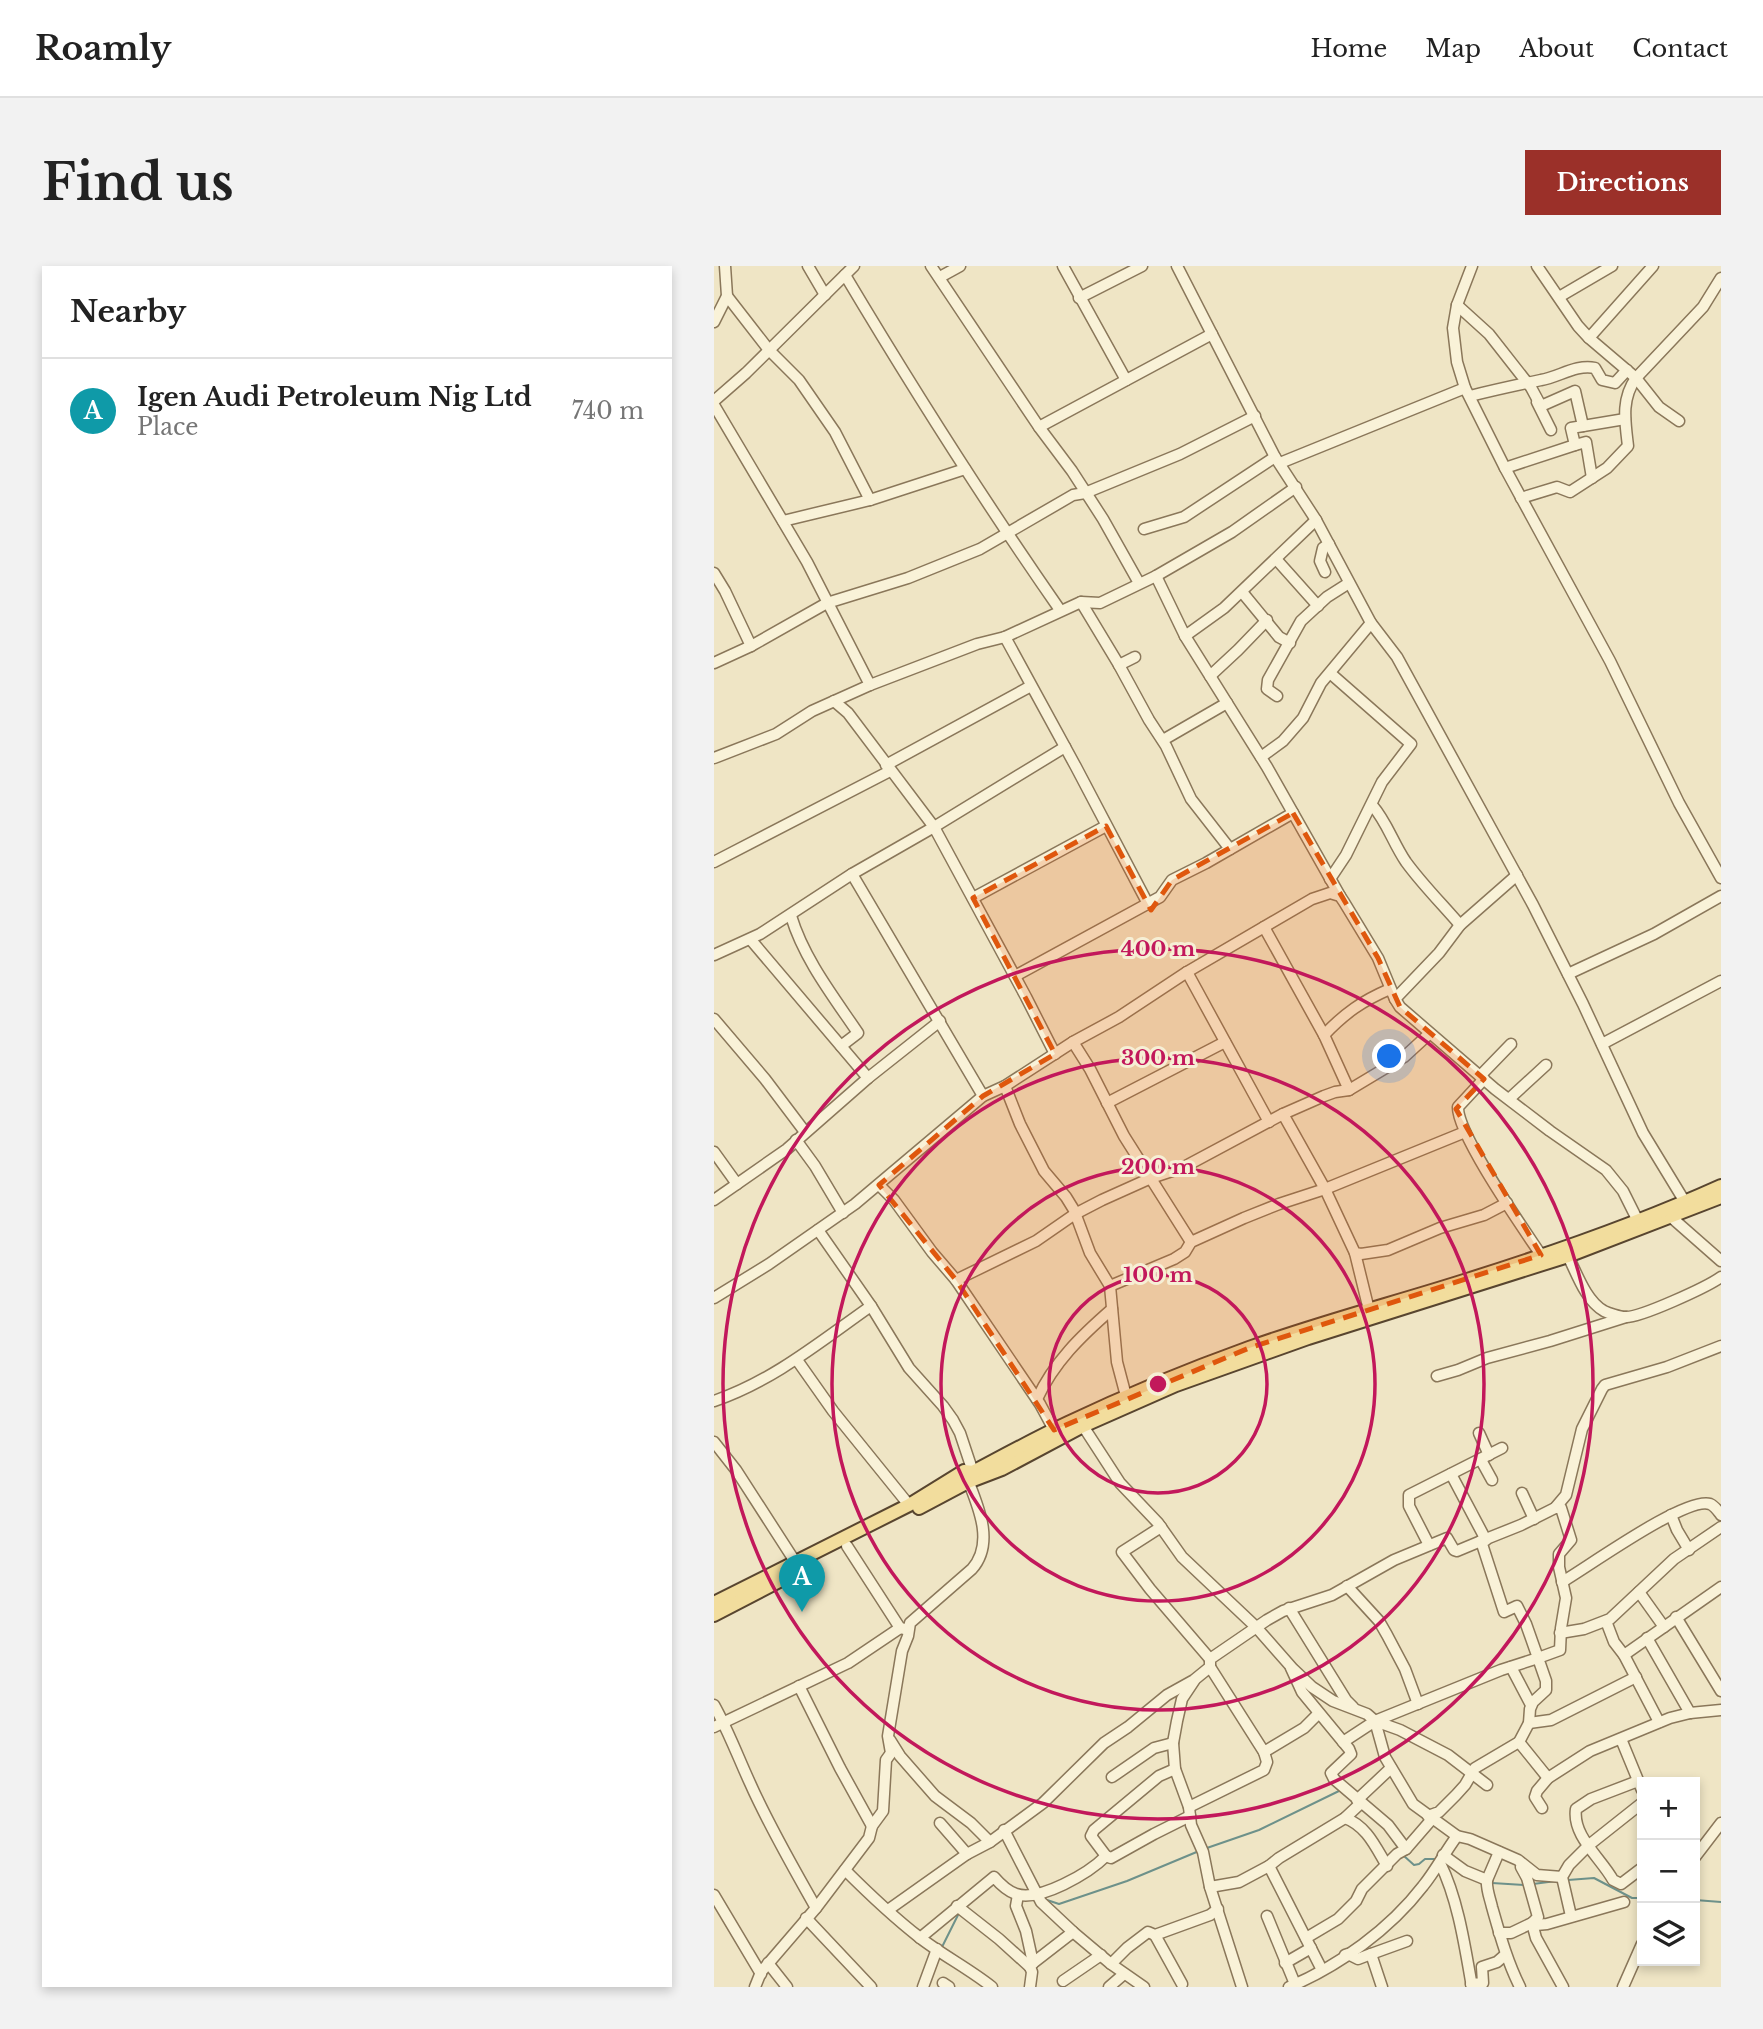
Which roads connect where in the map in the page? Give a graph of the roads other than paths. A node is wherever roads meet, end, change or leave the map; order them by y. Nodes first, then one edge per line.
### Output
1 (725, 266) edge
2 (808, 266) edge
3 (854, 266) edge
4 (932, 266) edge
5 (960, 266) edge
6 (1063, 266) edge
7 (1142, 266) edge
8 (1177, 266) edge
9 (1472, 266) edge
10 (1537, 266) edge
11 (1612, 266) edge
12 (1647, 269) edge
13 (845, 275) junction
14 (940, 277) junction
15 (1721, 278) edge
16 (725, 279) junction
17 (714, 286) edge
18 (825, 295) junction
19 (727, 296) junction
20 (1559, 297) junction
21 (1079, 298) junction
22 (1457, 305) junction
23 (714, 322) edge
24 (1212, 334) junction
25 (1589, 338) junction
26 (769, 350) junction
27 (1627, 370) junction
28 (1636, 378) junction
29 (1126, 380) junction
30 (1528, 382) junction
31 (1468, 392) junction
32 (714, 403) edge
33 (1255, 416) junction
34 (1625, 419) junction
35 (1679, 421) dead end
36 (1583, 426) junction
37 (1039, 427) junction
38 (1551, 430) dead end
39 (1575, 444) junction
40 (1278, 460) junction
41 (1505, 468) junction
42 (965, 469) junction
43 (1592, 478) junction
44 (1296, 487) junction
45 (1085, 493) junction
46 (1521, 498) junction
47 (870, 500) junction
48 (1316, 520) junction
49 (783, 521) junction
50 (1144, 529) dead end
51 (1007, 533) junction
52 (1329, 544) junction
53 (1276, 559) junction
54 (1325, 572) dead end
55 (714, 573) edge
56 (1156, 576) junction
57 (1139, 583) junction
58 (1349, 583) junction
59 (1242, 592) junction
60 (1080, 601) junction
61 (827, 603) junction
62 (1318, 606) junction
63 (1060, 610) junction
64 (1267, 620) junction
65 (1371, 622) junction
66 (1185, 636) junction
67 (1005, 637) junction
68 (1290, 643) junction
69 (751, 646) junction
70 (1135, 657) dead end
71 (714, 663) edge
72 (1119, 665) junction
73 (1331, 673) junction
74 (1210, 676) junction
75 (870, 685) junction
76 (1031, 687) junction
77 (1277, 696) dead end
78 (834, 701) junction
79 (1227, 703) junction
80 (1163, 740) junction
81 (1065, 747) junction
82 (1261, 757) junction
83 (714, 758) edge
84 (888, 768) junction
85 (1372, 805) junction
86 (1293, 813) junction
87 (1107, 826) junction
88 (934, 827) junction
89 (1230, 849) junction
90 (714, 862) edge
91 (852, 874) junction
92 (1517, 875) junction
93 (1721, 878) edge
94 (1330, 879) junction
95 (1340, 896) junction
96 (1721, 896) edge
97 (973, 898) junction
98 (1147, 904) junction
99 (791, 916) junction
100 (1460, 925) junction
101 (1264, 927) junction
102 (751, 940) junction
103 (714, 955) edge
104 (1187, 971) junction
105 (1568, 974) junction
106 (1015, 976) junction
107 (1721, 981) edge
108 (1390, 989) junction
109 (1395, 999) junction
110 (714, 1019) edge
111 (940, 1021) junction
112 (1429, 1034) junction
113 (1324, 1035) junction
114 (1073, 1042) junction
115 (1226, 1042) junction
116 (1511, 1044) dead end
117 (1602, 1044) junction
118 (841, 1046) junction
119 (1055, 1054) junction
120 (1546, 1065) dead end
121 (868, 1078) junction
122 (1482, 1078) junction
123 (1005, 1086) junction
124 (1349, 1090) junction
125 (984, 1096) junction
126 (1509, 1099) junction
127 (1107, 1103) junction
128 (1283, 1114) junction
129 (1269, 1122) junction
130 (1465, 1132) junction
131 (800, 1136) junction
132 (714, 1152) edge
133 (1151, 1178) junction
134 (737, 1184) junction
135 (879, 1185) junction
136 (1721, 1186) edge
137 (1325, 1189) junction
138 (1721, 1197) edge
139 (714, 1200) edge
140 (1685, 1202) junction
141 (1507, 1203) junction
142 (843, 1213) junction
143 (1075, 1214) junction
144 (1671, 1217) junction
145 (1638, 1221) junction
146 (818, 1230) junction
147 (1191, 1242) junction
148 (1355, 1253) junction
149 (1541, 1255) junction
150 (1568, 1256) junction
151 (1721, 1261) edge
152 (1721, 1277) edge
153 (956, 1280) junction
154 (1110, 1286) junction
155 (714, 1298) edge
156 (871, 1306) junction
157 (1112, 1310) junction
158 (1369, 1310) junction
159 (1626, 1317) junction
160 (1721, 1346) edge
161 (797, 1360) junction
162 (1437, 1376) dead end
163 (1126, 1396) junction
164 (1037, 1399) junction
165 (714, 1401) edge
166 (1083, 1426) junction
167 (1054, 1430) junction
168 (1479, 1433) dead end
169 (714, 1442) edge
170 (1503, 1448) dead end
171 (1485, 1457) junction
172 (1451, 1474) junction
173 (968, 1475) junction
174 (1492, 1480) dead end
175 (1522, 1493) dead end
176 (909, 1505) junction
177 (1555, 1508) junction
178 (1671, 1516) junction
179 (1721, 1516) edge
180 (1534, 1519) junction
181 (1161, 1527) junction
182 (1721, 1527) edge
183 (1483, 1541) junction
184 (1429, 1545) junction
185 (847, 1546) junction
186 (1689, 1550) junction
187 (796, 1563) junction
188 (1563, 1581) junction
189 (1347, 1586) junction
190 (1721, 1587) edge
191 (1639, 1592) junction
192 (715, 1600) edge
193 (1289, 1608) junction
194 (714, 1615) edge
195 (1676, 1618) junction
196 (1606, 1621) junction
197 (904, 1627) junction
198 (1256, 1627) junction
199 (1664, 1627) junction
200 (1560, 1633) junction
201 (1647, 1639) junction
202 (1624, 1655) junction
203 (1538, 1658) junction
204 (1210, 1663) junction
205 (1290, 1665) junction
206 (1511, 1667) junction
207 (1636, 1677) junction
208 (1194, 1680) junction
209 (801, 1685) junction
210 (1721, 1690) edge
211 (1418, 1704) junction
212 (714, 1705) edge
213 (1531, 1705) junction
214 (1355, 1709) junction
215 (1721, 1710) edge
216 (1690, 1713) junction
217 (1318, 1714) junction
218 (1375, 1721) junction
219 (1660, 1722) junction
220 (1529, 1723) junction
221 (719, 1724) edge
222 (888, 1736) junction
223 (1621, 1739) junction
224 (1343, 1742) junction
225 (1520, 1742) junction
226 (1173, 1743) junction
227 (1264, 1752) junction
228 (1391, 1768) junction
229 (1175, 1769) junction
230 (1472, 1772) junction
231 (1112, 1777) dead end
232 (1548, 1778) junction
233 (1637, 1779) edge
234 (1487, 1785) dead end
235 (1637, 1787) edge
236 (1358, 1803) junction
237 (1637, 1807) edge
238 (1542, 1808) dead end
239 (1190, 1811) junction
240 (1430, 1817) junction
241 (1345, 1818) junction
242 (940, 1823) dead end
243 (1721, 1823) edge
244 (874, 1824) junction
245 (1004, 1830) junction
246 (1457, 1836) junction
247 (990, 1842) junction
248 (1589, 1846) junction
249 (1700, 1850) edge
250 (1402, 1852) junction
251 (1499, 1852) junction
252 (967, 1854) junction
253 (1106, 1856) junction
254 (1441, 1859) junction
255 (1518, 1860) junction
256 (1269, 1866) junction
257 (1387, 1866) junction
258 (845, 1870) junction
259 (1637, 1872) edge
260 (1487, 1880) junction
261 (1563, 1880) junction
262 (1210, 1887) junction
263 (714, 1895) edge
264 (1040, 1897) junction
265 (1017, 1899) junction
266 (1624, 1902) dead end
267 (816, 1908) junction
268 (960, 1908) junction
269 (1217, 1909) junction
270 (888, 1910) junction
271 (1267, 1916) dead end
272 (1571, 1916) junction
273 (806, 1919) junction
274 (1532, 1923) junction
275 (1073, 1933) junction
276 (1499, 1933) junction
277 (1155, 1935) junction
278 (920, 1937) junction
279 (1407, 1941) dead end
280 (1308, 1943) junction
281 (939, 1951) junction
282 (1371, 1954) junction
283 (1101, 1955) junction
284 (1345, 1955) junction
285 (1505, 1955) junction
286 (1637, 1955) edge
287 (768, 1963) junction
288 (1285, 1963) junction
289 (1111, 1964) junction
290 (1031, 1965) junction
291 (1322, 1970) junction
292 (761, 1973) junction
293 (1124, 1974) junction
294 (1063, 1981) dead end
295 (1182, 1984) dead end
296 (1471, 1985) edge
297 (1292, 1986) edge
298 (755, 1987) edge
299 (787, 1987) edge
300 (871, 1987) edge
301 (923, 1987) edge
302 (992, 1987) edge
303 (1030, 1987) edge
304 (1109, 1987) edge
305 (1143, 1987) edge
306 (1242, 1987) edge
307 (1382, 1987) edge
308 (1520, 1987) edge
309 (1563, 1987) edge
310 (1623, 1987) edge

1 - 16 street
2 - 18 street
3 - 13 street
4 - 14 street
5 - 14 street
6 - 21 street
7 - 21 street
8 - 24 street
9 - 22 street
10 - 20 street
11 - 20 street
12 - 25 street
13 - 18 street
13 - 42 street
14 - 37 street
15 - 28 street
16 - 17 street
16 - 19 street
18 - 26 street
19 - 23 street
19 - 26 street
20 - 25 street
21 - 29 street
22 - 30 street
22 - 31 street
24 - 29 street
24 - 33 street
25 - 27 street
26 - 32 street
26 - 47 street
27 - 28 street
27 - 30 street
28 - 34 street
28 - 35 street
29 - 37 street
30 - 31 street
30 - 36 street
30 - 38 street
31 - 40 street
31 - 41 street
32 - 49 street
33 - 40 street
33 - 45 street
34 - 36 street
34 - 43 street
36 - 39 street
37 - 45 street
39 - 41 street
39 - 43 street
40 - 44 street
40 - 50 street
41 - 46 street
42 - 47 street
42 - 51 street
43 - 46 street
44 - 48 street
44 - 56 street
45 - 51 street
45 - 57 street
46 - 93 street
47 - 49 street
48 - 52 street
48 - 53 street
49 - 61 street
51 - 61 street
51 - 63 street
52 - 54 street
52 - 58 street
53 - 59 street
53 - 62 street
55 - 69 street
56 - 57 street
56 - 66 street
57 - 60 street
58 - 62 street
58 - 65 street
59 - 64 street
59 - 66 street
60 - 63 street
60 - 72 street
61 - 69 street
61 - 75 street
62 - 68 street
63 - 67 street
64 - 68 street
64 - 74 street
65 - 73 street
65 - 92 street
66 - 74 street
67 - 75 street
67 - 76 street
68 - 77 street
69 - 71 street
70 - 72 street
72 - 80 street
73 - 82 street
73 - 85 street
74 - 79 street
75 - 78 street
76 - 81 street
76 - 84 street
78 - 83 street
78 - 84 street
79 - 80 street
79 - 82 street
80 - 89 street
81 - 87 street
81 - 88 street
82 - 86 street
84 - 88 street
84 - 90 street
85 - 94 street
85 - 100 street
86 - 89 street
86 - 94 street
87 - 97 street
87 - 98 street
88 - 91 street
88 - 97 street
89 - 98 street
91 - 99 street
91 - 111 street
92 - 100 street
92 - 105 street
94 - 95 street
95 - 101 street
95 - 108 street
96 - 105 street
97 - 106 street
98 - 106 street
99 - 102 street
99 - 118 street
100 - 109 street
101 - 104 street
101 - 113 street
102 - 103 street
102 - 118 street
104 - 114 street
104 - 115 street
105 - 117 street
106 - 119 street
107 - 117 street
108 - 109 street
108 - 113 street
109 - 112 street
110 - 131 street
111 - 121 street
111 - 125 street
112 - 122 street
112 - 124 street
113 - 124 street
114 - 119 street
114 - 127 street
115 - 127 street
115 - 129 street
116 - 122 street
117 - 140 street
118 - 121 street
119 - 123 street
120 - 126 street
121 - 131 street
122 - 126 street
122 - 130 street
123 - 125 street
123 - 143 street
124 - 128 street
125 - 135 street
126 - 145 street
127 - 133 street
128 - 129 street
128 - 137 street
129 - 133 street
130 - 137 street
130 - 141 street
131 - 134 street
131 - 142 street
132 - 134 street
133 - 143 street
133 - 147 street
134 - 139 street
135 - 142 street
135 - 153 street
136 - 140 main road
137 - 147 street
137 - 148 street
138 - 144 main road
140 - 145 main road
141 - 148 street
141 - 149 street
142 - 146 street
143 - 153 street
143 - 154 street
144 - 150 main road
144 - 151 street
145 - 149 main road
146 - 155 street
146 - 156 street
147 - 154 street
148 - 158 street
149 - 158 main road
150 - 159 street
150 - 166 main road
152 - 159 street
153 - 164 street
154 - 157 street
156 - 161 street
156 - 173 street
157 - 163 street
157 - 164 street
158 - 163 main road
159 - 162 street
160 - 177 street
161 - 165 street
161 - 176 street
163 - 167 main road
164 - 167 street
166 - 173 main road
166 - 181 street
167 - 173 main road
168 - 171 street
169 - 187 street
170 - 171 street
171 - 172 street
171 - 174 street
172 - 183 street
172 - 184 street
173 - 176 main road
173 - 185 main road
173 - 197 street
175 - 180 street
176 - 187 main road
177 - 180 street
177 - 188 street
178 - 179 street
178 - 186 street
178 - 188 street
180 - 183 street
181 - 198 street
181 - 204 street
182 - 186 street
183 - 184 street
183 - 203 street
184 - 189 street
185 - 194 main road
185 - 197 street
186 - 191 street
187 - 192 main road
188 - 200 street
189 - 193 street
189 - 211 street
190 - 195 street
191 - 196 street
191 - 199 street
193 - 198 street
193 - 214 street
195 - 199 street
195 - 210 street
196 - 200 street
196 - 202 street
197 - 209 street
197 - 222 street
198 - 204 street
198 - 205 street
199 - 201 street
200 - 203 street
201 - 202 street
201 - 216 street
202 - 207 street
203 - 206 street
203 - 213 street
204 - 208 street
204 - 227 street
205 - 214 street
205 - 217 street
206 - 211 street
206 - 213 street
207 - 219 street
207 - 220 street
208 - 226 street
208 - 245 street
209 - 221 street
209 - 244 street
211 - 218 street
212 - 221 street
213 - 220 street
214 - 218 street
215 - 216 street
216 - 219 street
217 - 224 street
217 - 227 street
218 - 224 street
218 - 228 street
218 - 230 street
219 - 223 street
220 - 225 street
221 - 267 street
222 - 244 street
222 - 247 street
223 - 232 street
223 - 233 street
224 - 236 street
225 - 230 street
225 - 232 street
226 - 229 street
226 - 231 street
227 - 239 street
228 - 236 street
228 - 240 street
229 - 239 street
229 - 253 street
230 - 234 street
230 - 240 street
232 - 238 street
235 - 248 street
236 - 241 street
236 - 250 street
237 - 248 street
239 - 253 street
239 - 262 street
240 - 246 street
240 - 250 street
241 - 256 street
241 - 257 street
242 - 252 street
243 - 249 street
244 - 258 street
245 - 247 street
245 - 264 street
246 - 251 street
246 - 254 street
247 - 252 street
248 - 259 street
248 - 261 street
250 - 257 street
251 - 255 street
251 - 260 street
252 - 270 street
253 - 264 street
254 - 260 street
254 - 284 street
254 - 296 street
255 - 261 street
255 - 274 street
256 - 262 street
256 - 280 street
257 - 280 street
258 - 267 street
258 - 270 street
260 - 276 street
261 - 272 street
262 - 269 street
263 - 292 street
264 - 265 street
264 - 275 street
265 - 268 street
265 - 290 street
266 - 272 street
267 - 273 street
268 - 278 street
268 - 290 street
269 - 277 street
269 - 306 street
270 - 278 street
271 - 288 street
272 - 274 street
273 - 287 street
273 - 300 street
274 - 276 street
274 - 309 street
275 - 283 street
275 - 290 street
276 - 285 street
277 - 289 street
277 - 295 street
278 - 281 street
279 - 282 street
280 - 288 street
280 - 291 street
281 - 301 street
281 - 302 street
282 - 284 street
282 - 307 street
283 - 289 street
283 - 294 street
284 - 291 street
285 - 296 street
285 - 308 street
286 - 310 street
287 - 292 street
287 - 299 street
288 - 297 street
289 - 293 street
290 - 303 street
291 - 297 street
292 - 298 street
293 - 304 street
293 - 305 street

